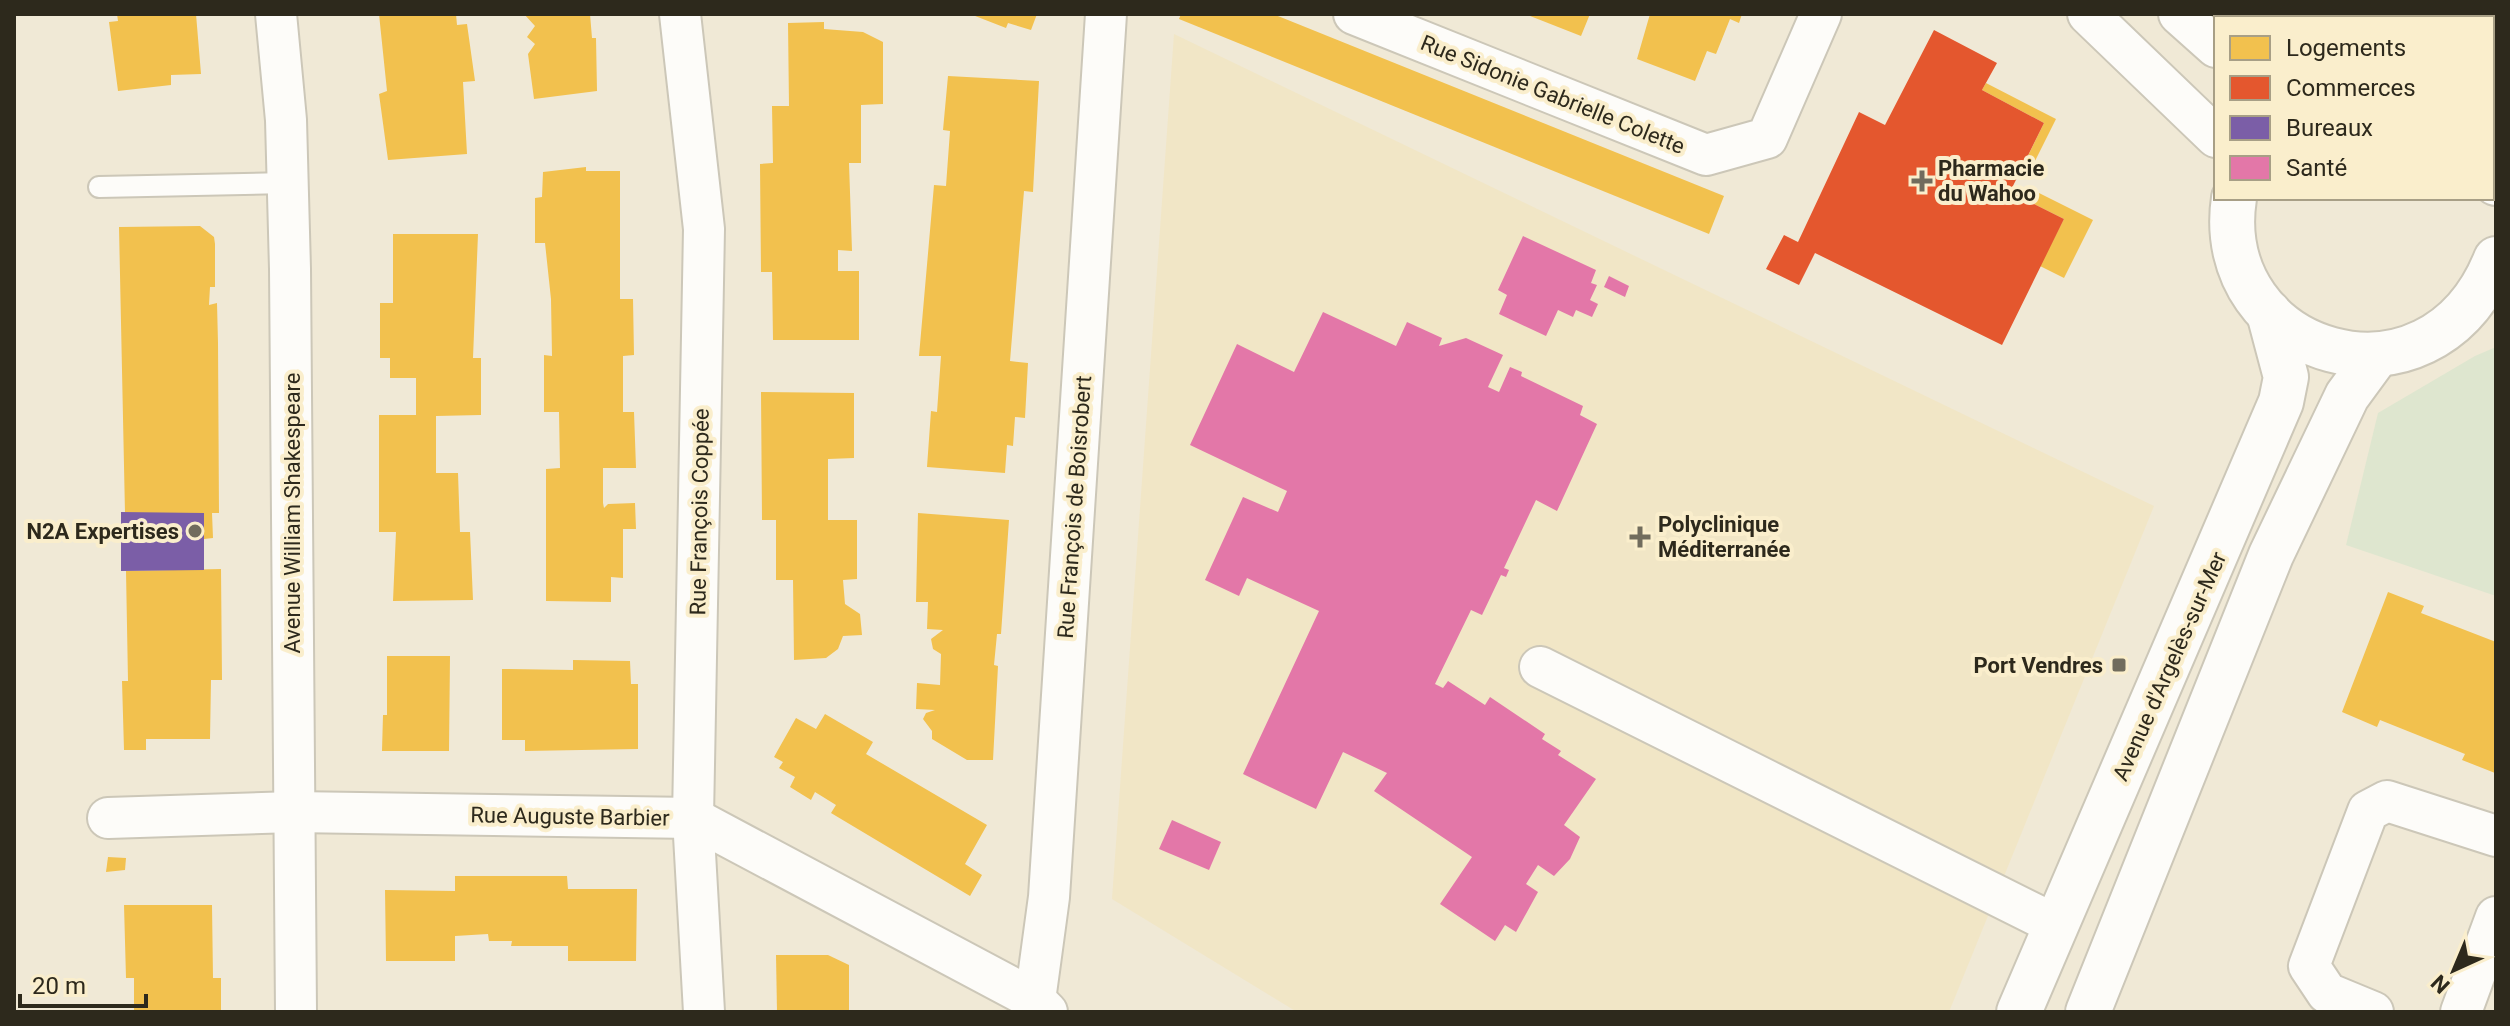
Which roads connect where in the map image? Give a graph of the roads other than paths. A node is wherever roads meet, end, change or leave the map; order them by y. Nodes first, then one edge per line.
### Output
1 (276, 14) edge
2 (680, 14) edge
3 (1106, 14) edge
4 (1354, 14) edge
5 (1821, 14) edge
6 (2088, 14) edge
7 (2179, 14) edge
8 (2214, 45) edge
9 (2214, 135) edge
10 (287, 183) junction
11 (99, 187) dead end
12 (2234, 200) edge
13 (2496, 259) edge
14 (2481, 311) edge
15 (2269, 313) junction
16 (2377, 355) junction
17 (1540, 667) dead end
18 (293, 812) junction
19 (108, 818) dead end
20 (693, 818) junction
21 (2496, 836) edge
22 (2496, 917) edge
23 (2054, 924) junction
24 (1041, 1006) edge
25 (296, 1012) edge
26 (704, 1012) edge
27 (2019, 1012) edge
28 (2088, 1012) edge
29 (2373, 1012) edge
30 (2461, 1012) edge

1 - 10 street, Avenue William Shakespeare
2 - 20 street, Rue François Coppée
3 - 24 street, Rue François de Boisrobert
4 - 5 street, Rue Sidonie Gabrielle Colette
6 - 9 street
7 - 8 street
10 - 11 lane
10 - 18 street, Avenue William Shakespeare
12 - 15 main road
13 - 14 main road
14 - 16 main road
15 - 16 main road
15 - 23 main road, Avenue d'Argelès-sur-Mer
16 - 28 main road
17 - 23 street
18 - 19 street, Rue Auguste Barbier
18 - 20 street, Rue Auguste Barbier
18 - 25 street, Avenue William Shakespeare
20 - 24 street, Rue Auguste Barbier
20 - 26 street, Rue François Coppée
21 - 29 street
22 - 30 street
23 - 27 main road, Avenue d'Argelès-sur-Mer

